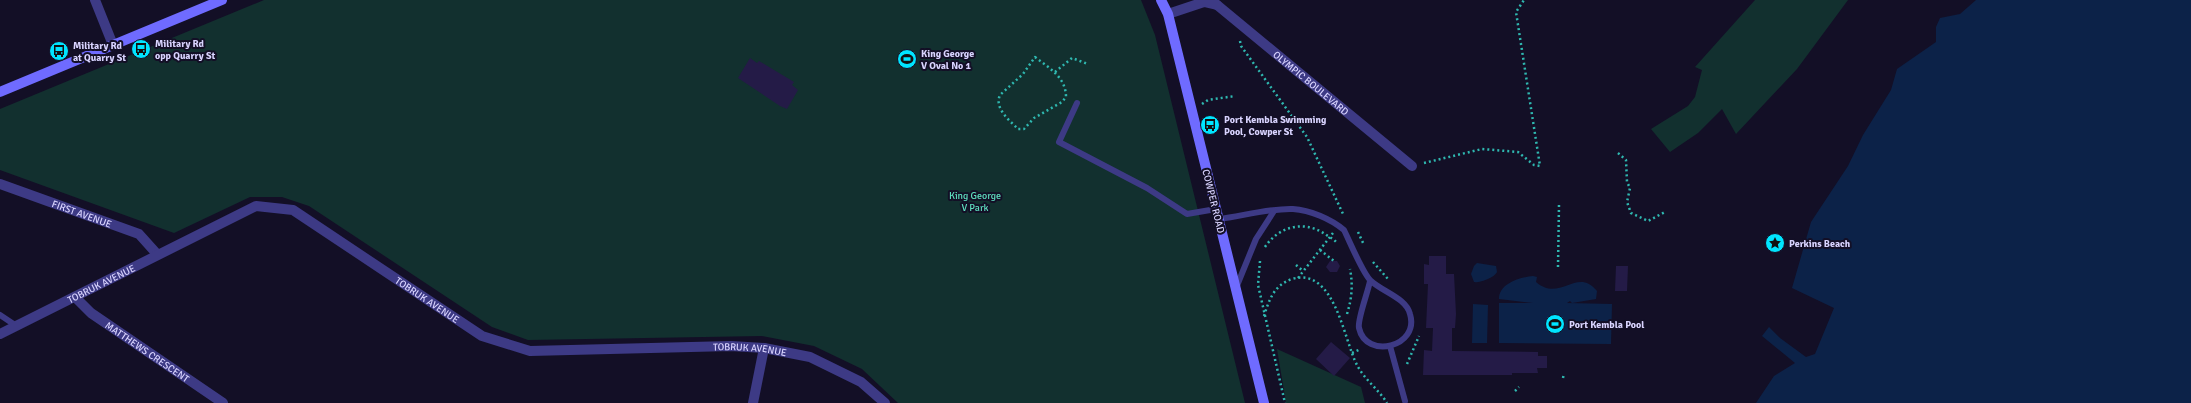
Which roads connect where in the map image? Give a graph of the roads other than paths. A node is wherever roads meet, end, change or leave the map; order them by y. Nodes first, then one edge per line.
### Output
1 (95, 0) edge
2 (222, 0) edge
3 (1161, 0) edge
4 (1215, 3) edge
5 (1168, 14) junction
6 (113, 44) junction
7 (0, 92) edge
8 (1077, 103) dead end
9 (1412, 166) road end
10 (0, 184) edge
11 (1216, 209) junction
12 (1274, 211) junction
13 (1219, 219) junction
14 (157, 254) junction
15 (1370, 281) junction
16 (1235, 290) junction
17 (75, 297) junction
18 (0, 315) edge
19 (16, 325) junction
20 (0, 334) edge
21 (1390, 346) junction
22 (764, 348) junction
23 (1406, 401) dead end
24 (223, 403) edge
25 (753, 403) edge
26 (885, 403) edge
27 (1264, 403) edge

1 - 6 street
2 - 6 main road
3 - 5 main road, COWPER ROAD
4 - 5 street
4 - 9 street, OLYMPIC BOULEVARD
5 - 11 main road, COWPER ROAD
6 - 7 main road
8 - 11 lane
10 - 14 street, FIRST AVENUE
11 - 13 main road, COWPER ROAD
12 - 13 lane
12 - 15 lane
12 - 16 lane
13 - 16 main road, COWPER ROAD
14 - 17 street, TOBRUK AVENUE
14 - 22 street, TOBRUK AVENUE
15 - 21 lane
15 - 21 lane
16 - 27 main road, COWPER ROAD
17 - 19 street, TOBRUK AVENUE
17 - 24 street, MATTHEWS CRESCENT
18 - 19 lane
19 - 20 street, TOBRUK AVENUE
21 - 23 lane
22 - 25 street
22 - 26 street, TOBRUK AVENUE

